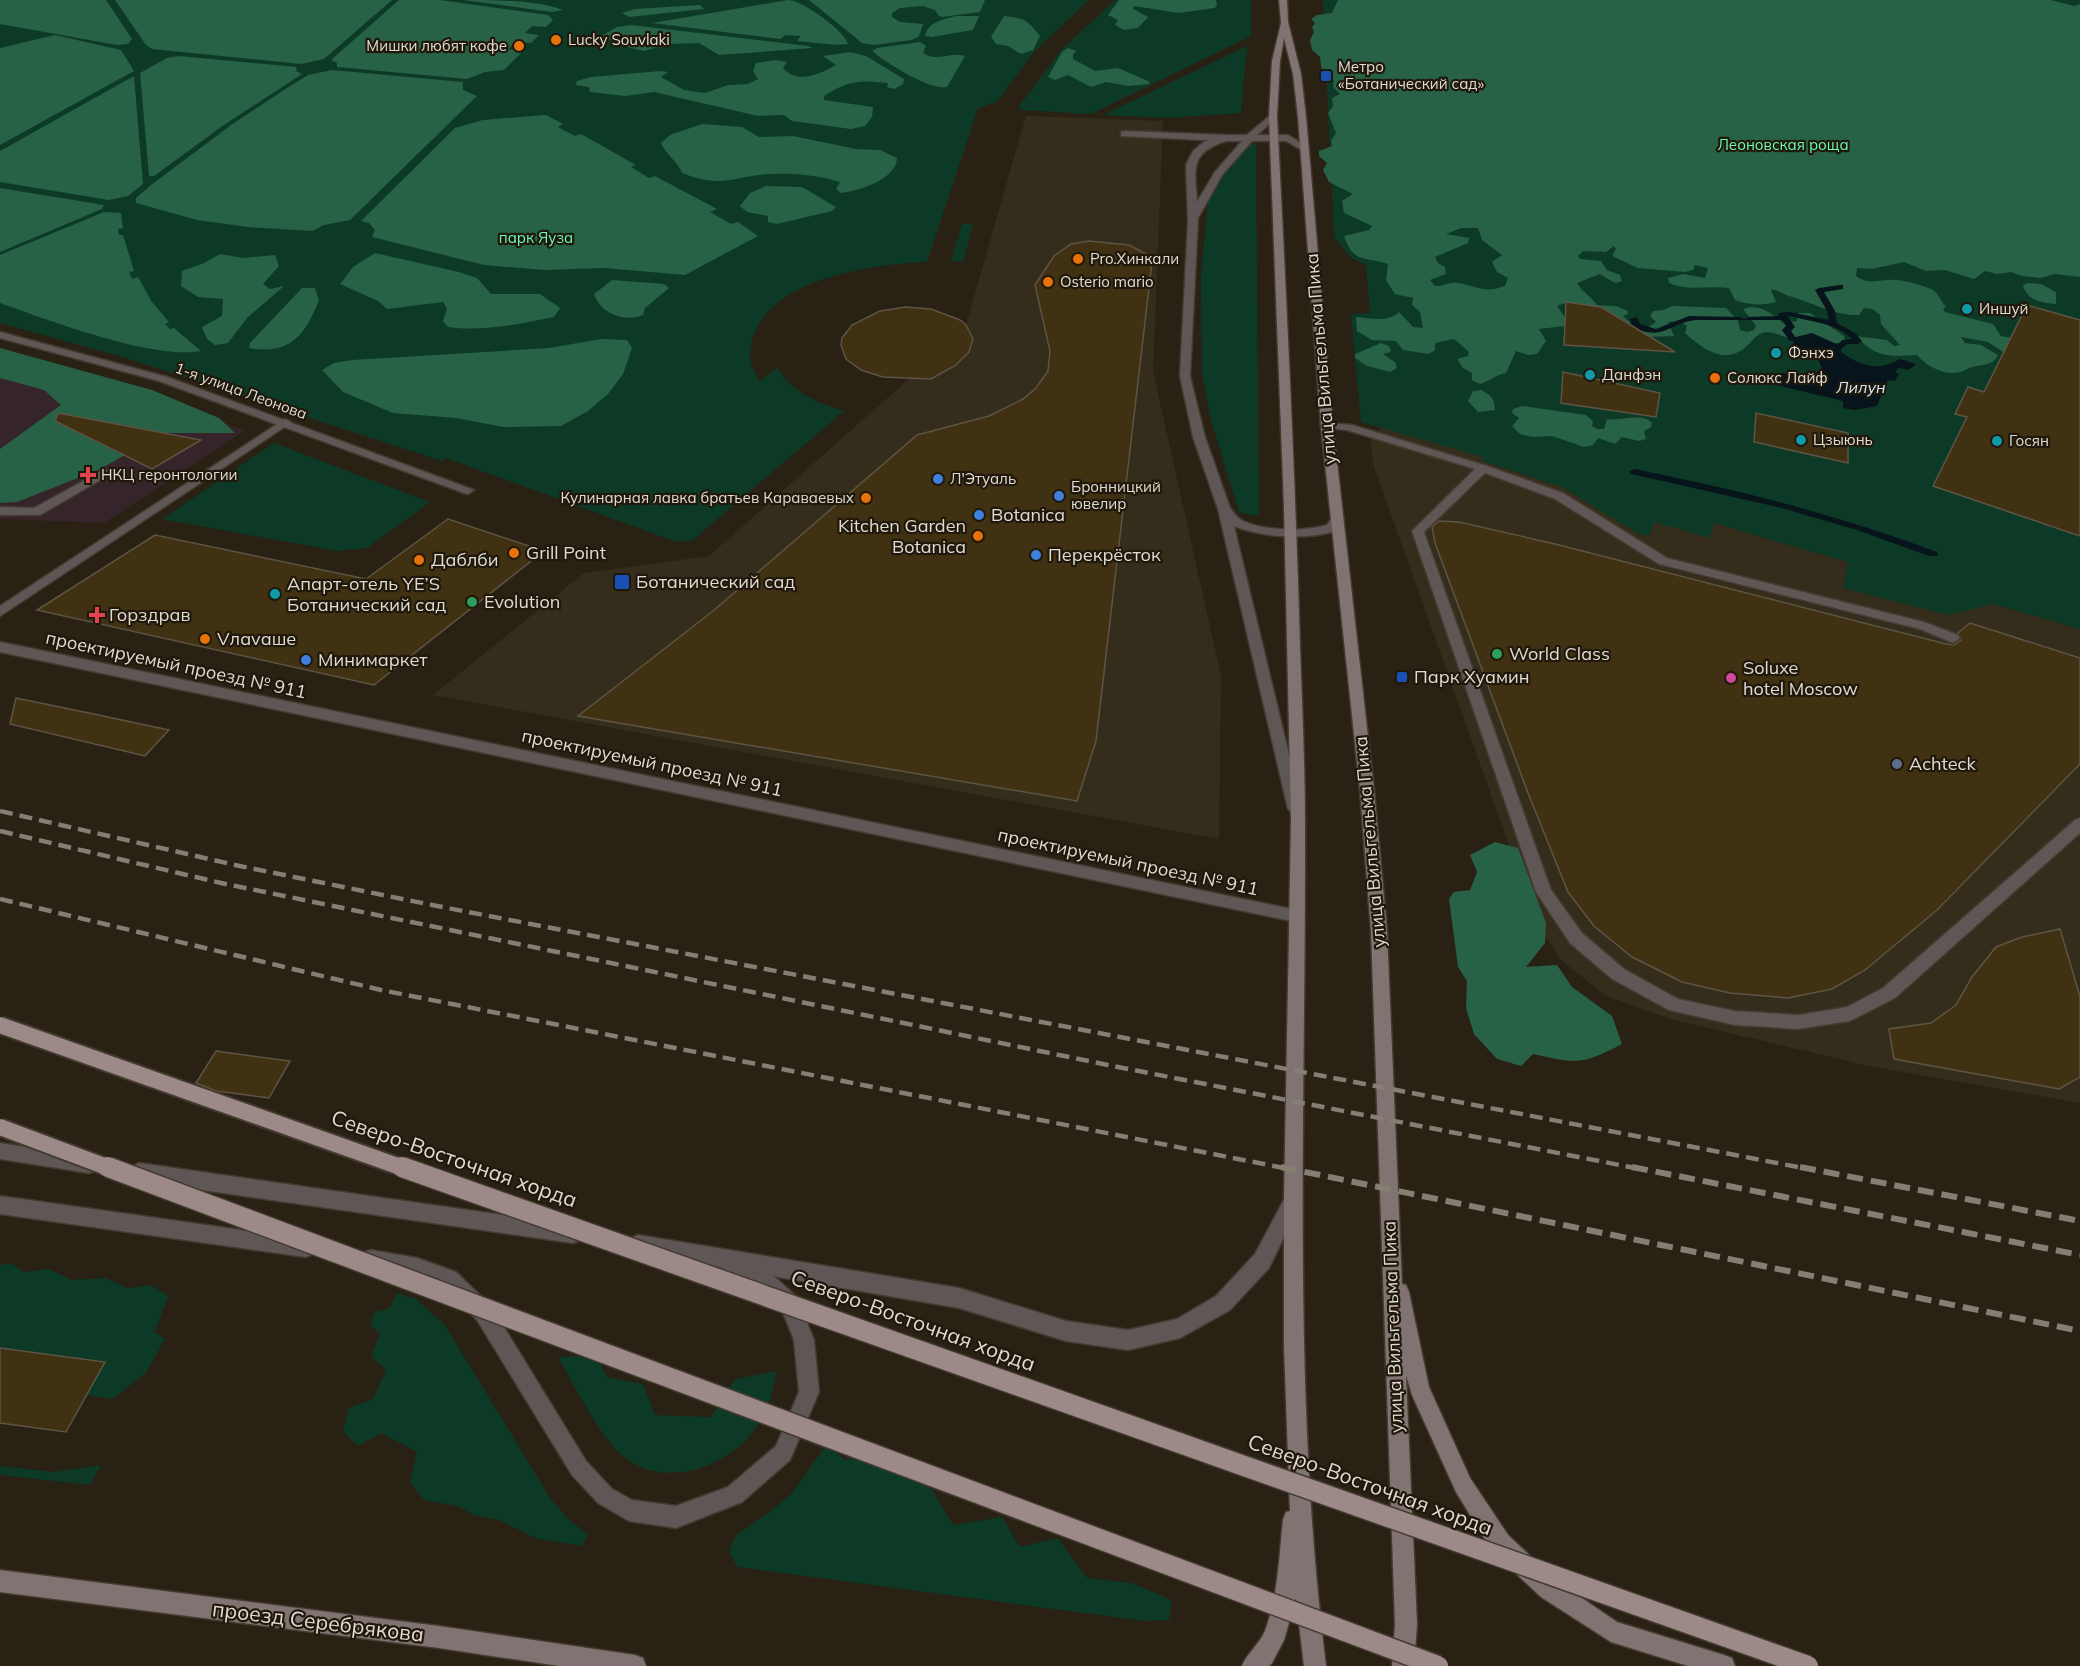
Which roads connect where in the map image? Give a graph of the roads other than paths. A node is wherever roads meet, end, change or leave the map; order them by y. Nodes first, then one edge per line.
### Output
1 (1283, 0) edge
2 (1284, 22) junction
3 (1273, 116) junction
4 (1124, 134) dead end
5 (1250, 136) junction
6 (1273, 137) junction
7 (1226, 138) junction
8 (1303, 147) junction
9 (1192, 221) junction
10 (0, 335) edge
11 (285, 422) junction
12 (1327, 426) junction
13 (1483, 468) junction
14 (105, 473) dead end
15 (468, 490) dead end
16 (1224, 509) junction
17 (0, 512) edge
18 (1337, 519) junction
19 (1291, 531) junction
20 (0, 612) edge
21 (1953, 638) dead end
22 (0, 647) edge
23 (1298, 821) junction
24 (2080, 824) edge
25 (1296, 916) junction
26 (0, 1025) edge
27 (0, 1127) edge
28 (0, 1151) edge
29 (1293, 1200) junction
30 (0, 1204) edge
31 (1390, 1251) junction
32 (715, 1255) junction
33 (1300, 1476) junction
34 (0, 1581) edge
35 (635, 1666) edge
36 (1253, 1666) edge
37 (1315, 1666) edge
38 (1403, 1666) edge
39 (1438, 1666) edge
40 (1724, 1666) edge
41 (1808, 1666) edge

1 - 2 main road, улица Вильгельма Пика
2 - 3 main road, улица Вильгельма Пика
2 - 8 main road, улица Вильгельма Пика
3 - 5 street
3 - 6 main road, улица Вильгельма Пика
4 - 7 street
5 - 6 street
5 - 7 street
5 - 9 street
6 - 8 street
6 - 19 main road, улица Вильгельма Пика
7 - 9 street
8 - 12 main road, улица Вильгельма Пика
9 - 16 street
10 - 11 street, 1-я улица Леонова
11 - 15 street, 1-я улица Леонова
11 - 20 street
12 - 13 street
12 - 18 main road, улица Вильгельма Пика
13 - 21 street
13 - 24 street
14 - 17 street
16 - 19 street
16 - 23 street
18 - 19 street
18 - 31 main road, улица Вильгельма Пика
19 - 23 main road, улица Вильгельма Пика
22 - 25 street, проектируемый проезд № 911
23 - 25 main road, улица Вильгельма Пика
25 - 29 main road, улица Вильгельма Пика
26 - 41 main road, Северо-Восточная хорда, bridge
27 - 39 main road, bridge
28 - 32 street
29 - 32 street
29 - 33 main road, улица Вильгельма Пика
30 - 32 street
31 - 38 main road, улица Вильгельма Пика
31 - 40 main road
33 - 36 main road
33 - 37 main road, улица Вильгельма Пика
34 - 35 main road, проезд Серебрякова

